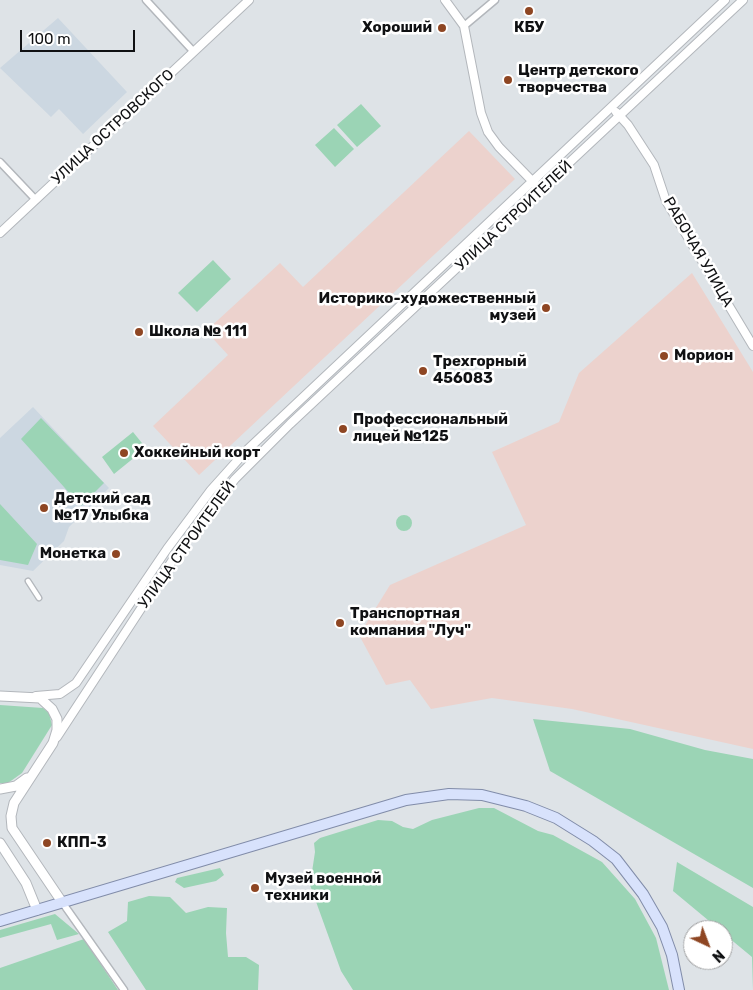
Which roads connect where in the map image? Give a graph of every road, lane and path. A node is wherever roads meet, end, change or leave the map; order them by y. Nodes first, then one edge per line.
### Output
1 (146, 0) edge
2 (249, 0) edge
3 (445, 0) edge
4 (495, 0) edge
5 (725, 0) edge
6 (743, 0) edge
7 (464, 26) junction
8 (193, 51) junction
9 (612, 107) junction
10 (620, 116) junction
11 (0, 162) edge
12 (533, 181) junction
13 (541, 190) junction
14 (36, 200) junction
15 (0, 233) edge
16 (753, 346) edge
17 (28, 581) dead end
18 (39, 598) dead end
19 (0, 696) edge
20 (35, 696) junction
21 (53, 743) junction
22 (33, 773) junction
23 (0, 789) edge
24 (0, 844) edge
25 (62, 902) junction
26 (36, 910) junction
27 (0, 921) edge
28 (124, 990) edge
29 (679, 990) edge

1 - 8 street
2 - 8 street, УЛИЦА ОСТРОВСКОГО
3 - 7 street
4 - 7 street
5 - 9 street, УЛИЦА СТРОИТЕЛЕЙ
6 - 10 street, УЛИЦА СТРОИТЕЛЕЙ
7 - 12 street
8 - 14 street, УЛИЦА ОСТРОВСКОГО
9 - 10 street, РАБОЧАЯ УЛИЦА
9 - 12 street, УЛИЦА СТРОИТЕЛЕЙ
10 - 13 street, УЛИЦА СТРОИТЕЛЕЙ
10 - 16 street, РАБОЧАЯ УЛИЦА
11 - 14 street
12 - 13 street
12 - 20 street, УЛИЦА СТРОИТЕЛЕЙ
13 - 21 street, УЛИЦА СТРОИТЕЛЕЙ
14 - 15 street, УЛИЦА ОСТРОВСКОГО
17 - 18 street
19 - 20 main road
20 - 21 main road
21 - 22 main road
22 - 23 main road
22 - 25 main road
24 - 26 main road
25 - 26 main road
25 - 28 street
25 - 29 main road
26 - 27 main road

